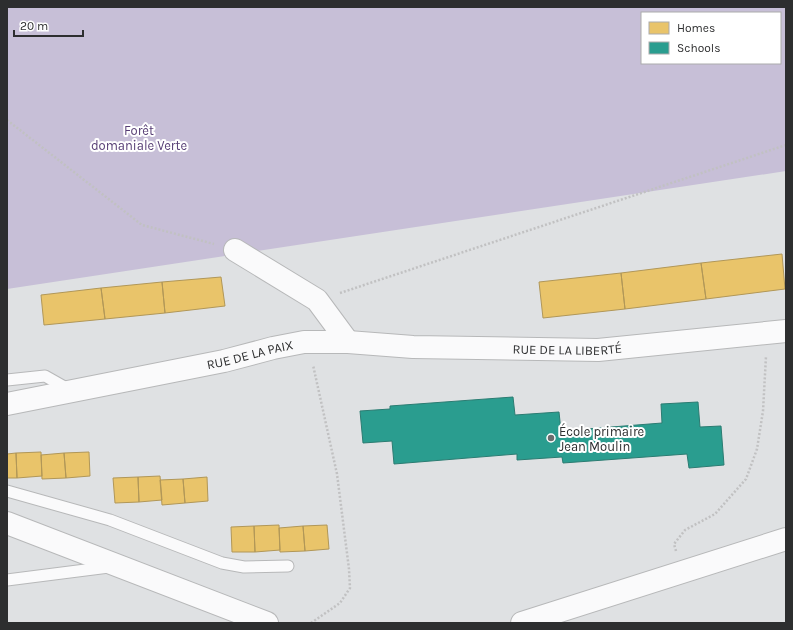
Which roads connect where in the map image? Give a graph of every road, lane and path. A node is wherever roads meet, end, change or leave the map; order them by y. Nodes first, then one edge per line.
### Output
1 (7, 120) edge
2 (786, 145) edge
3 (235, 250) joint
4 (317, 300) junction
5 (776, 332) edge
6 (304, 342) junction
7 (348, 342) junction
8 (7, 380) edge
9 (72, 392) junction
10 (7, 404) edge
11 (7, 491) edge
12 (7, 523) edge
13 (786, 539) edge
14 (120, 566) junction
15 (288, 566) dead end
16 (681, 573) junction
17 (7, 580) edge
18 (267, 623) edge
19 (311, 623) edge
20 (522, 623) edge

1 - 3 path
2 - 4 path
3 - 4 street
4 - 7 street
5 - 7 street, RUE DE LA LIBERTÉ
5 - 16 path
6 - 7 street, RUE DE LA PAIX
6 - 9 street, RUE DE LA PAIX
6 - 19 path
8 - 9 lane
9 - 10 street, RUE DE LA PAIX
11 - 15 lane
12 - 14 street
13 - 16 street
14 - 17 lane
14 - 18 street
16 - 20 street

